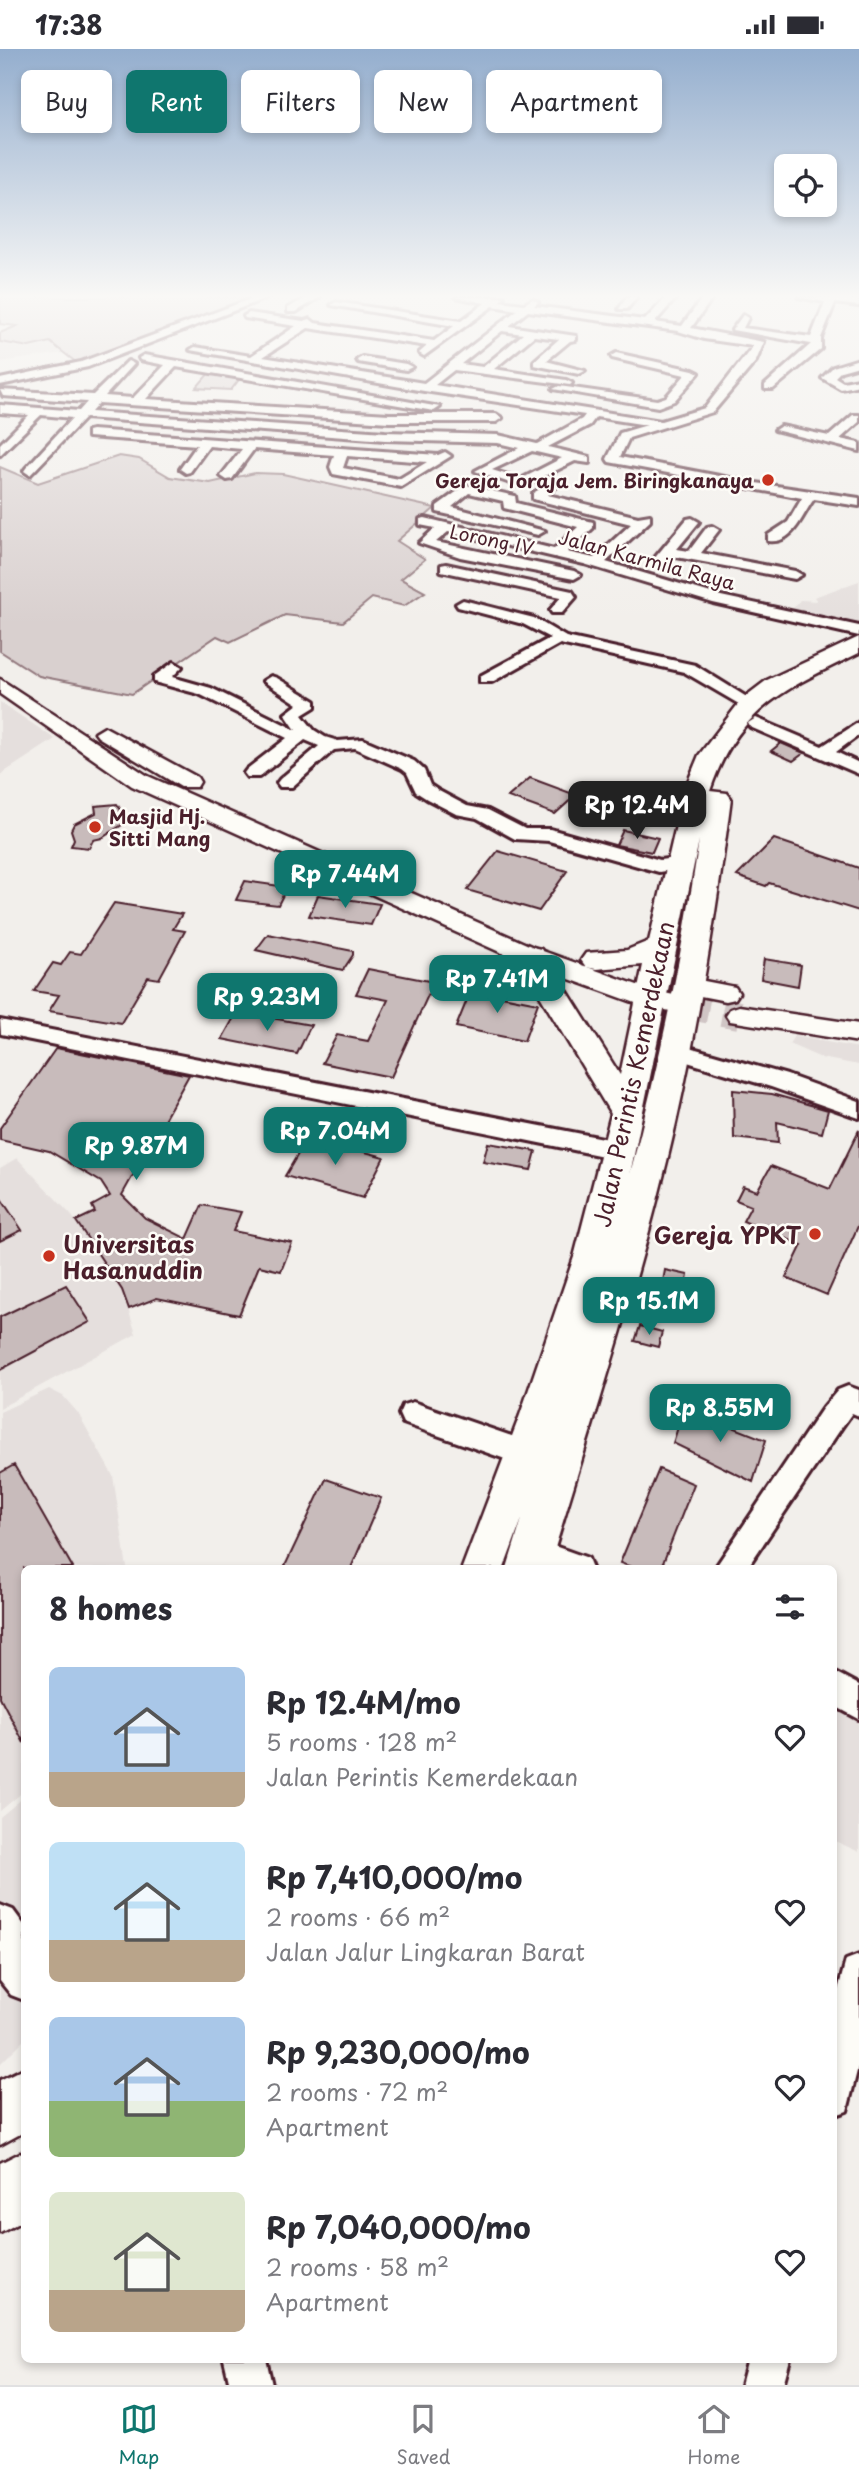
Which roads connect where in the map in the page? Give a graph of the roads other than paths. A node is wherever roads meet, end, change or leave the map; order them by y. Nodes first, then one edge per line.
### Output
1 (88, 406) edge
2 (293, 406) edge
3 (308, 406) edge
4 (349, 406) edge
5 (394, 406) edge
6 (415, 406) edge
7 (554, 406) edge
8 (719, 406) edge
9 (0, 409) edge
10 (38, 412) junction
11 (305, 412) junction
12 (435, 413) junction
13 (80, 415) junction
14 (343, 415) junction
15 (592, 415) junction
16 (389, 418) junction
17 (857, 418) edge
18 (638, 419) junction
19 (670, 423) junction
20 (0, 428) edge
21 (20, 429) junction
22 (782, 430) dead end
23 (308, 431) junction
24 (92, 434) dead end
25 (561, 434) junction
26 (114, 436) junction
27 (624, 436) junction
28 (452, 438) junction
29 (159, 439) junction
30 (493, 439) junction
31 (831, 440) junction
32 (205, 443) junction
33 (472, 443) junction
34 (517, 443) junction
35 (250, 446) junction
36 (2, 447) edge
37 (535, 447) junction
38 (859, 447) edge
39 (99, 452) dead end
40 (342, 452) junction
41 (293, 454) junction
42 (146, 456) dead end
43 (595, 456) junction
44 (438, 459) junction
45 (740, 466) dead end
46 (186, 468) dead end
47 (30, 471) dead end
48 (227, 476) dead end
49 (719, 480) junction
50 (550, 487) dead end
51 (811, 495) junction
52 (857, 499) edge
53 (568, 504) junction
54 (509, 505) junction
55 (551, 516) junction
56 (489, 520) junction
57 (425, 522) dead end
58 (692, 522) dead end
59 (444, 528) junction
60 (712, 530) dead end
61 (538, 531) junction
62 (773, 538) dead end
63 (522, 546) junction
64 (666, 551) junction
65 (558, 553) junction
66 (464, 554) junction
67 (693, 555) junction
68 (593, 562) junction
69 (446, 568) junction
70 (574, 575) junction
71 (795, 575) dead end
72 (433, 577) dead end
73 (648, 578) junction
74 (557, 592) junction
75 (463, 604) dead end
76 (557, 610) dead end
77 (859, 631) edge
78 (559, 639) junction
79 (859, 644) edge
80 (859, 657) edge
81 (0, 663) edge
82 (174, 667) dead end
83 (486, 679) dead end
84 (271, 681) dead end
85 (0, 685) edge
86 (756, 715) junction
87 (859, 727) edge
88 (302, 734) junction
89 (330, 745) junction
90 (828, 750) junction
91 (859, 769) edge
92 (253, 773) dead end
93 (286, 783) dead end
94 (681, 863) junction
95 (662, 946) junction
96 (531, 956) junction
97 (596, 960) joint
98 (651, 997) junction
99 (736, 1001) junction
100 (685, 1002) junction
101 (859, 1015) edge
102 (1, 1027) edge
103 (859, 1033) edge
104 (673, 1058) junction
105 (859, 1110) edge
106 (628, 1114) junction
107 (618, 1150) junction
108 (853, 1401) edge
109 (413, 1414) dead end
110 (525, 1453) junction
111 (530, 1560) edge
112 (484, 1565) edge
113 (559, 1565) edge
114 (732, 1565) edge
115 (837, 1690) edge
116 (859, 1703) edge
117 (0, 1923) edge
118 (21, 1948) edge
119 (0, 1953) edge
120 (21, 1978) edge
121 (858, 1984) edge
122 (837, 2079) edge
123 (21, 2098) edge
124 (0, 2117) edge
125 (21, 2182) edge
126 (0, 2204) edge
127 (246, 2363) edge
128 (768, 2363) edge
129 (251, 2385) edge
130 (762, 2385) edge

1 - 13 street
2 - 11 street
3 - 11 street
4 - 14 street
5 - 16 street
6 - 12 street
7 - 15 street
8 - 19 street
9 - 10 street
10 - 13 street
10 - 21 street
11 - 14 street
12 - 16 street
12 - 30 street
13 - 23 street
13 - 47 street
14 - 16 street
15 - 18 street
15 - 25 street
17 - 31 street
18 - 19 street
18 - 27 street
19 - 27 street
20 - 21 street
21 - 36 street
22 - 31 street
23 - 28 street
23 - 41 street
24 - 26 street
25 - 34 street
25 - 37 street
26 - 29 street
26 - 39 street
27 - 43 street
28 - 30 street
28 - 33 street
29 - 32 street
29 - 42 street
30 - 33 street
30 - 34 street
31 - 38 street
32 - 35 street
32 - 46 street
33 - 44 street
34 - 37 street
35 - 41 street
35 - 48 street
37 - 43 street
37 - 43 street
40 - 41 street
40 - 44 street
40 - 44 street
43 - 49 street
45 - 49 street
49 - 51 street
50 - 53 street
51 - 52 street
51 - 62 street
53 - 55 street
53 - 68 street
54 - 55 street
54 - 56 street
54 - 56 street
55 - 61 street
55 - 65 street
56 - 61 street
57 - 59 street, Jalan Karmila Raya
58 - 64 street
59 - 63 street, Jalan Karmila Raya
59 - 66 street, Lorong IV
60 - 67 street
61 - 63 street
63 - 65 street, Jalan Karmila Raya
64 - 67 street
64 - 73 street
65 - 68 street, Jalan Karmila Raya
66 - 69 street
66 - 70 street, Lorong IV
67 - 71 street
68 - 70 street
68 - 73 street, Jalan Karmila Raya
69 - 72 street
69 - 74 street
70 - 74 street
73 - 77 street, Jalan Karmila Raya
74 - 76 street
75 - 78 street
78 - 83 street
78 - 86 street
79 - 86 highway, Jalan Perintis Kemerdekaan
80 - 86 highway, Jalan Perintis Kemerdekaan
81 - 97 main road
82 - 88 street
84 - 88 street
85 - 96 main road
86 - 90 street
86 - 94 highway, Jalan Perintis Kemerdekaan
86 - 100 highway, Jalan Perintis Kemerdekaan
87 - 90 street
88 - 89 street
88 - 92 street
89 - 93 street
89 - 94 street
90 - 91 street
94 - 95 highway, Jalan Perintis Kemerdekaan
95 - 97 highway
95 - 98 highway, Jalan Perintis Kemerdekaan
96 - 98 main road
96 - 106 highway
98 - 100 highway
98 - 106 highway, Jalan Perintis Kemerdekaan
99 - 100 main road
99 - 101 main road
99 - 103 main road
100 - 104 highway, Jalan Perintis Kemerdekaan
102 - 107 street
104 - 105 street
104 - 111 highway, Jalan Perintis Kemerdekaan
106 - 107 highway, Jalan Perintis Kemerdekaan
107 - 110 highway, Jalan Perintis Kemerdekaan
108 - 114 street
109 - 110 street
110 - 112 highway, Jalan Perintis Kemerdekaan
111 - 113 street
115 - 116 street
117 - 118 street
119 - 120 street
121 - 122 street
123 - 124 highway
125 - 126 highway
127 - 129 street
128 - 130 street

